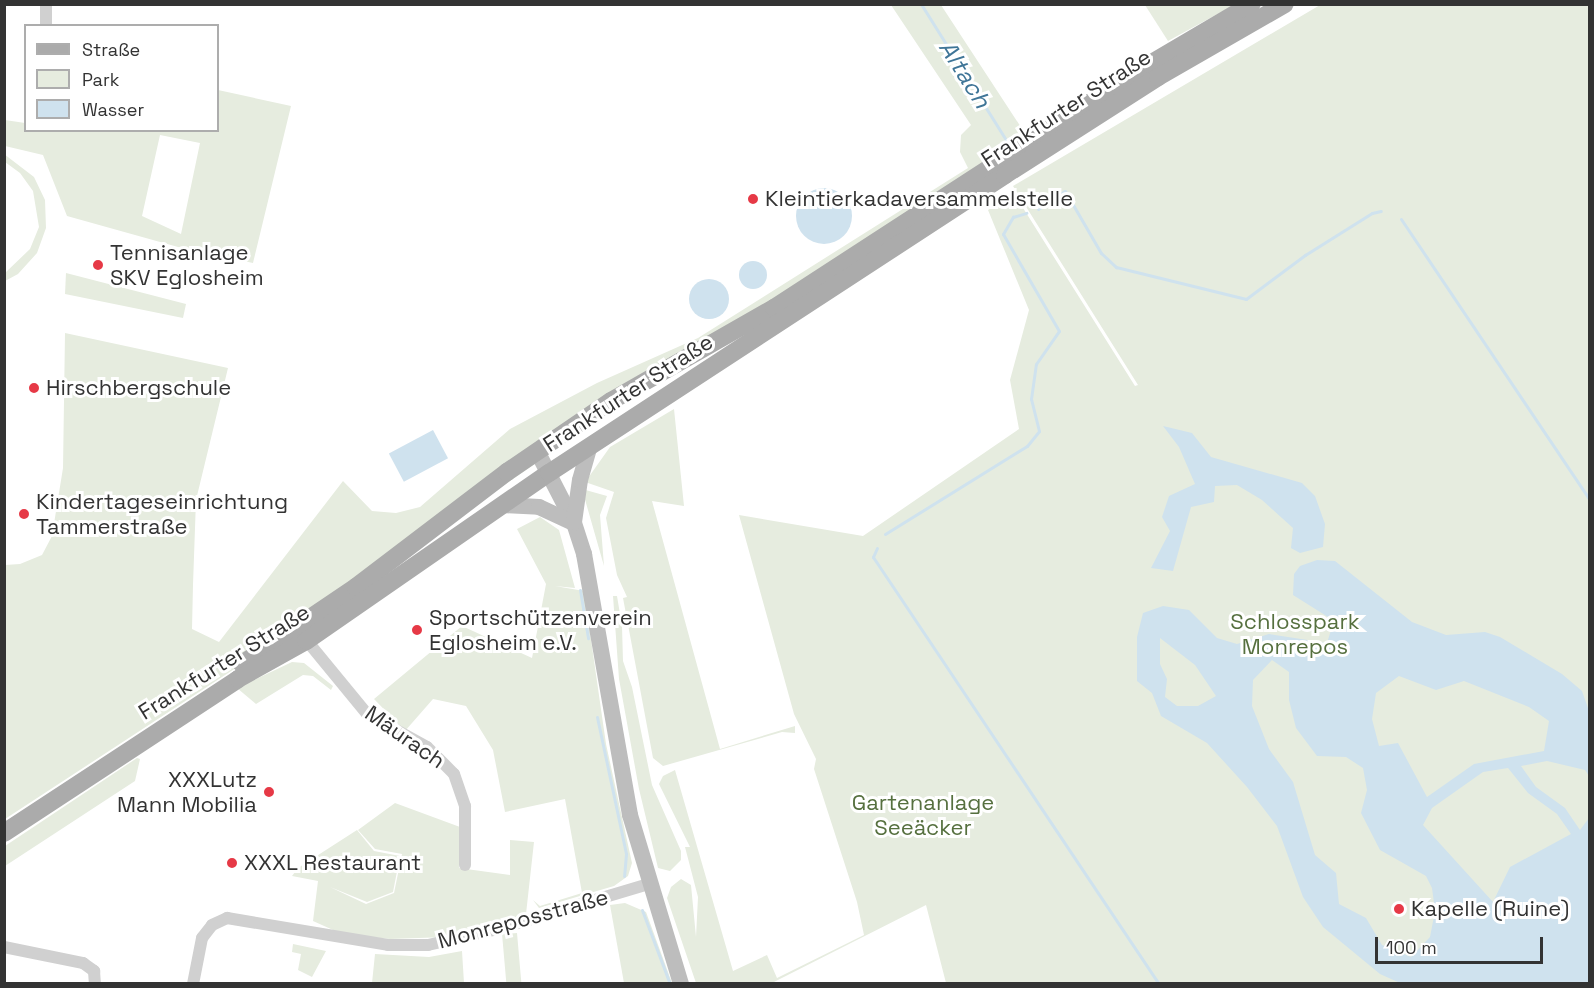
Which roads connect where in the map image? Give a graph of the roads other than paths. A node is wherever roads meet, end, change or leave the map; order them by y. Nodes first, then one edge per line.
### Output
1 (46, 4) edge
2 (1252, 4) edge
3 (1285, 4) edge
4 (46, 24) edge
5 (589, 448) junction
6 (537, 451) junction
7 (549, 473) junction
8 (503, 505) junction
9 (574, 523) junction
10 (301, 634) junction
11 (4, 819) edge
12 (4, 832) edge
13 (465, 865) dead end
14 (649, 884) junction
15 (4, 947) edge
16 (95, 984) edge
17 (193, 984) edge
18 (681, 984) edge

1 - 4 street
2 - 6 main road, Frankfurter Straße
3 - 5 main road, Frankfurter Straße
5 - 7 main road, Frankfurter Straße
5 - 9 main road
6 - 7 main road
6 - 10 main road, Frankfurter Straße
7 - 8 main road, Frankfurter Straße
7 - 9 main road
8 - 9 main road
8 - 10 main road, Frankfurter Straße
9 - 14 main road
10 - 11 main road, Frankfurter Straße
10 - 12 main road, Frankfurter Straße
10 - 13 street, Mäurach
14 - 17 street, Monreposstraße
14 - 18 main road
15 - 16 street

